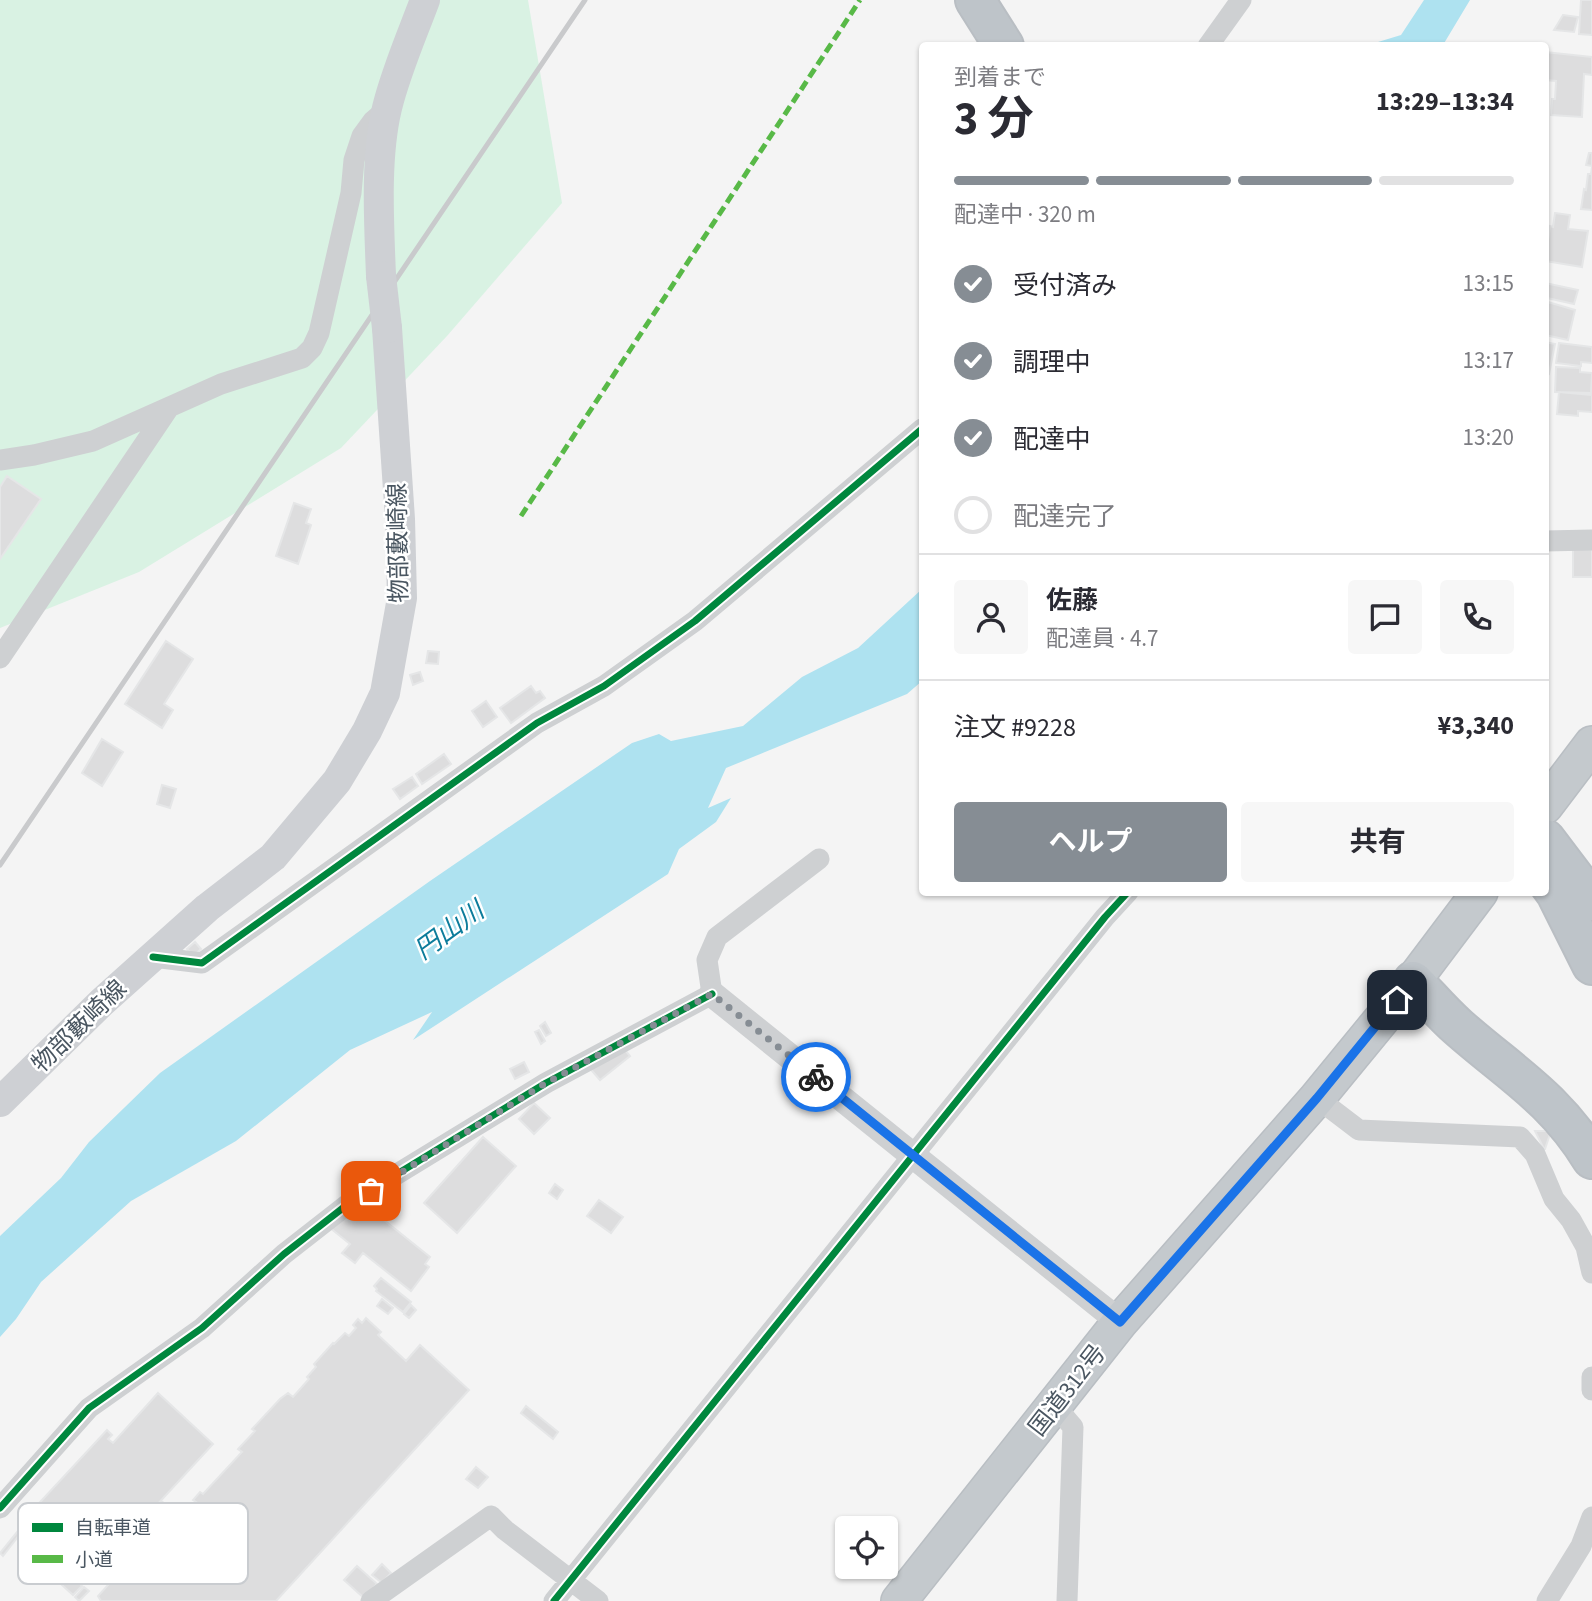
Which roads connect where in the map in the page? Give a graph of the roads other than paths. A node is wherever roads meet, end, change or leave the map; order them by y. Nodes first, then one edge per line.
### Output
1 (425, 0) edge
2 (975, 0) edge
3 (1241, 0) edge
4 (1001, 42) edge
5 (1211, 42) edge
6 (387, 109) junction
7 (168, 410) junction
8 (919, 432) edge
9 (0, 460) edge
10 (1592, 540) edge
11 (1549, 541) edge
12 (0, 658) edge
13 (1592, 744) edge
14 (1549, 801) edge
15 (1549, 849) edge
16 (819, 859) dead end
17 (1563, 883) edge
18 (1124, 896) edge
19 (1477, 896) edge
20 (1592, 932) edge
21 (153, 957) junction
22 (1592, 965) edge
23 (1413, 981) junction
24 (712, 994) junction
25 (1317, 1098) junction
26 (0, 1102) edge
27 (1592, 1126) edge
28 (914, 1155) junction
29 (1592, 1158) edge
30 (1592, 1273) edge
31 (1120, 1322) junction
32 (1592, 1377) edge
33 (1592, 1390) edge
34 (1055, 1406) junction
35 (0, 1508) edge
36 (1592, 1517) edge
37 (571, 1580) junction
38 (371, 1601) edge
39 (554, 1601) edge
40 (598, 1601) edge
41 (899, 1601) edge
42 (1067, 1601) edge
43 (1547, 1601) edge

1 - 6 main road, 物部藪崎線
2 - 4 highway
3 - 5 street
6 - 7 street
6 - 21 main road, 物部藪崎線, bridge
7 - 9 street
7 - 12 street
8 - 21 street
10 - 11 street
13 - 14 highway
15 - 17 highway
16 - 24 street
17 - 20 highway
17 - 22 highway
18 - 28 street
19 - 23 highway, 国道312号
21 - 26 main road, 物部藪崎線
23 - 25 highway, 国道312号
23 - 27 highway
23 - 29 highway
24 - 28 street
24 - 35 street
25 - 30 street
25 - 31 highway, 国道312号
28 - 31 street
28 - 37 street
31 - 34 highway, 国道312号
32 - 33 street
34 - 41 highway, 国道312号
34 - 42 street
36 - 43 street
37 - 38 street
37 - 39 street
37 - 40 street

